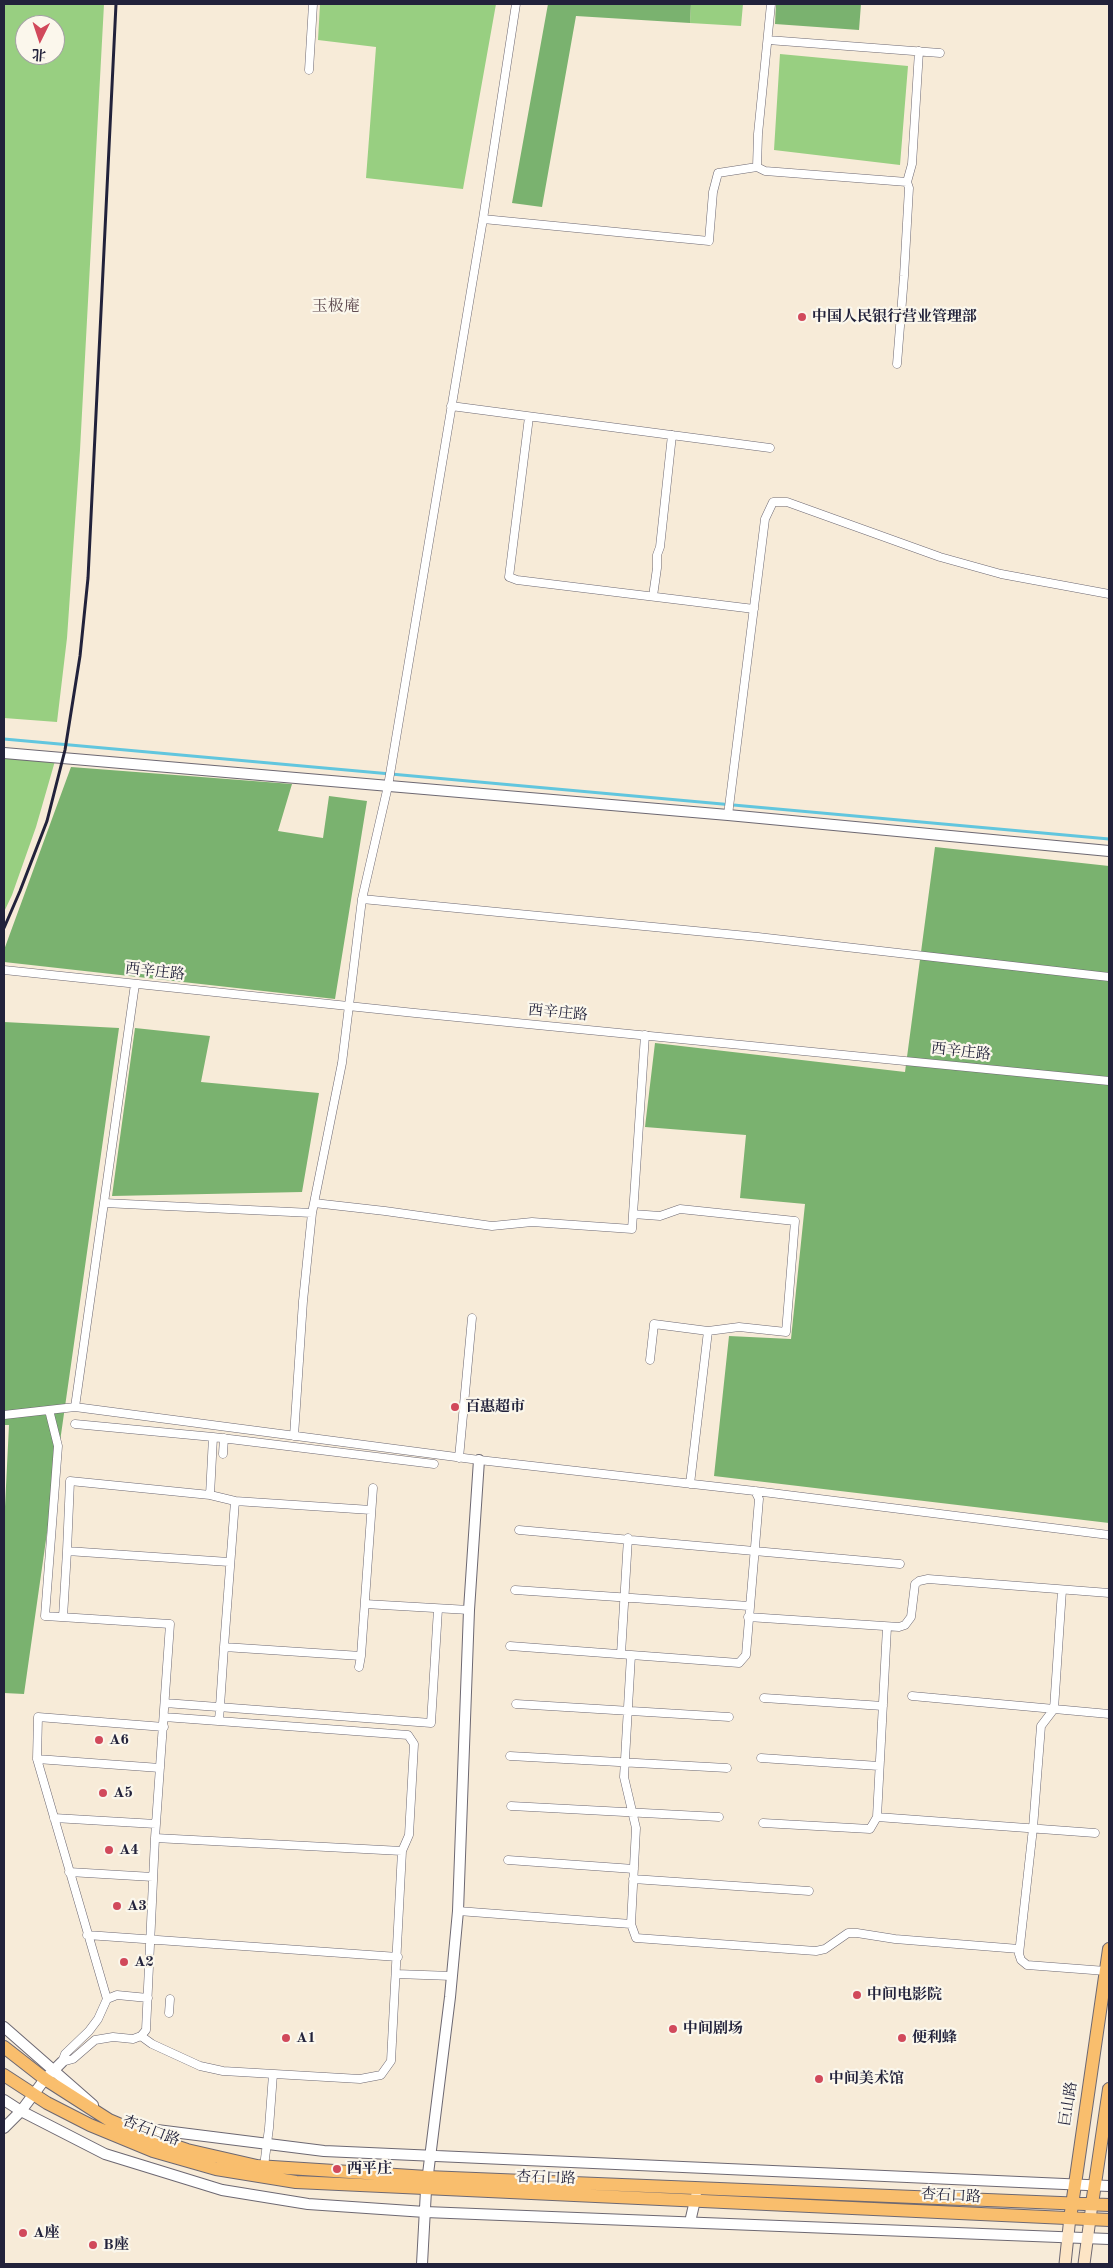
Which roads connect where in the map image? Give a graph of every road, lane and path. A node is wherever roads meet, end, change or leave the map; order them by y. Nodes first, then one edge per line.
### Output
1 (314, 4) edge
2 (516, 4) edge
3 (771, 4) edge
4 (768, 40) junction
5 (919, 51) junction
6 (940, 52) dead end
7 (309, 70) dead end
8 (757, 167) junction
9 (907, 182) junction
10 (483, 219) junction
11 (897, 364) dead end
12 (451, 406) junction
13 (529, 417) junction
14 (672, 435) junction
15 (770, 448) dead end
16 (1109, 594) edge
17 (653, 596) junction
18 (754, 609) junction
19 (4, 753) edge
20 (388, 786) junction
21 (728, 815) junction
22 (1109, 851) edge
23 (362, 899) junction
24 (4, 970) edge
25 (1109, 977) edge
26 (135, 984) junction
27 (349, 1006) junction
28 (646, 1035) junction
29 (1109, 1081) edge
30 (104, 1202) junction
31 (314, 1203) junction
32 (312, 1213) junction
33 (634, 1214) junction
34 (472, 1318) dead end
35 (708, 1332) junction
36 (650, 1360) dead end
37 (75, 1407) junction
38 (50, 1410) junction
39 (4, 1415) edge
40 (75, 1424) dead end
41 (213, 1436) junction
42 (294, 1436) junction
43 (224, 1438) junction
44 (224, 1454) dead end
45 (459, 1458) junction
46 (479, 1460) junction
47 (434, 1464) dead end
48 (690, 1484) junction
49 (372, 1488) dead end
50 (755, 1491) junction
51 (210, 1495) junction
52 (235, 1501) junction
53 (371, 1510) junction
54 (519, 1530) dead end
55 (1109, 1536) edge
56 (628, 1538) junction
57 (753, 1550) junction
58 (67, 1551) junction
59 (229, 1562) junction
60 (900, 1564) dead end
61 (515, 1590) dead end
62 (1062, 1590) junction
63 (1109, 1593) edge
64 (365, 1604) junction
65 (749, 1606) junction
66 (438, 1609) junction
67 (468, 1610) junction
68 (63, 1617) junction
69 (748, 1617) junction
70 (887, 1626) junction
71 (510, 1646) dead end
72 (224, 1647) junction
73 (621, 1654) junction
74 (631, 1655) junction
75 (361, 1656) junction
76 (359, 1667) dead end
77 (912, 1696) dead end
78 (764, 1698) dead end
79 (165, 1703) junction
80 (516, 1704) dead end
81 (883, 1706) junction
82 (220, 1707) junction
83 (1054, 1709) junction
84 (627, 1710) junction
85 (1109, 1714) edge
86 (164, 1717) junction
87 (729, 1718) dead end
88 (219, 1721) junction
89 (164, 1727) junction
90 (510, 1756) dead end
91 (761, 1758) dead end
92 (37, 1759) junction
93 (624, 1764) junction
94 (879, 1766) junction
95 (160, 1768) junction
96 (727, 1768) dead end
97 (511, 1806) dead end
98 (632, 1811) junction
99 (719, 1817) dead end
100 (877, 1817) junction
101 (54, 1818) junction
102 (762, 1823) dead end
103 (156, 1824) junction
104 (1033, 1828) junction
105 (1095, 1833) dead end
106 (155, 1838) junction
107 (402, 1852) junction
108 (508, 1860) dead end
109 (634, 1868) junction
110 (69, 1872) junction
111 (153, 1878) junction
112 (634, 1879) junction
113 (809, 1891) dead end
114 (458, 1911) junction
115 (631, 1924) junction
116 (87, 1935) junction
117 (149, 1939) junction
118 (1019, 1949) junction
119 (1109, 1950) edge
120 (398, 1957) junction
121 (1106, 1972) junction
122 (396, 1974) junction
123 (452, 1976) junction
124 (148, 1998) junction
125 (107, 1999) junction
126 (170, 1999) dead end
127 (169, 2014) dead end
128 (4, 2027) edge
129 (141, 2036) junction
130 (4, 2047) edge
131 (62, 2062) junction
132 (273, 2074) junction
133 (4, 2075) edge
134 (49, 2075) junction
135 (1109, 2089) edge
136 (33, 2095) junction
137 (4, 2100) edge
138 (21, 2111) junction
139 (109, 2120) junction
140 (4, 2128) edge
141 (268, 2144) junction
142 (431, 2156) junction
143 (264, 2166) junction
144 (427, 2183) junction
145 (1073, 2185) junction
146 (1094, 2186) junction
147 (1109, 2186) edge
148 (699, 2188) junction
149 (694, 2201) junction
150 (1071, 2204) junction
151 (1092, 2204) junction
152 (1109, 2205) edge
153 (425, 2212) junction
154 (1070, 2217) junction
155 (1090, 2219) junction
156 (1109, 2220) edge
157 (690, 2222) junction
158 (1068, 2237) junction
159 (1087, 2238) junction
160 (1109, 2239) edge
161 (422, 2264) edge
162 (1065, 2264) edge
163 (1084, 2264) edge

1 - 7 street
2 - 10 street
3 - 4 street
4 - 5 street
4 - 8 street
5 - 6 street
5 - 9 street
8 - 9 street
8 - 10 street
9 - 11 street
10 - 12 street
12 - 13 street
12 - 20 street
13 - 14 street
13 - 17 street
14 - 15 street
14 - 17 street
16 - 18 street
17 - 18 street
18 - 21 street
19 - 20 street
20 - 21 street
20 - 23 street
21 - 22 street
23 - 25 street
23 - 27 street
24 - 26 street, 西辛庄路
26 - 27 street, 西辛庄路
26 - 30 street
27 - 28 street, 西辛庄路
27 - 31 street
28 - 29 street, 西辛庄路
28 - 33 street
30 - 32 street
30 - 37 street
31 - 32 street
31 - 33 street
32 - 42 street
33 - 35 street
34 - 45 street
35 - 36 street
35 - 48 street
37 - 38 street
37 - 42 street
38 - 39 street
38 - 68 street
40 - 41 street
41 - 43 street
41 - 51 street
42 - 45 street
43 - 44 street
43 - 47 street
45 - 46 street
46 - 48 street
46 - 67 street
48 - 50 street
49 - 53 street
50 - 55 street
50 - 57 street
51 - 52 street
51 - 58 street
52 - 53 street
52 - 59 street
53 - 64 street
54 - 56 street
56 - 57 street
56 - 73 street
57 - 60 street
57 - 65 street
58 - 59 street
58 - 68 street
59 - 72 street
61 - 65 street
62 - 63 street
62 - 70 street
62 - 83 street
64 - 66 street
64 - 75 street
65 - 69 street
66 - 67 street
66 - 82 street
67 - 114 street
68 - 79 street
69 - 70 street
69 - 74 street
70 - 81 street
71 - 73 street
72 - 75 street
72 - 82 street
73 - 74 street
74 - 84 street
75 - 76 street
77 - 83 street
78 - 81 street
79 - 82 street
79 - 86 street
80 - 84 street
81 - 94 street
82 - 88 street
83 - 85 street
83 - 104 street
84 - 87 street
84 - 93 street
86 - 88 street
86 - 89 street
88 - 107 street
89 - 92 street
89 - 95 street
90 - 93 street
91 - 94 street
92 - 95 street
92 - 101 street
93 - 96 street
93 - 98 street
94 - 100 street
95 - 103 street
97 - 98 street
98 - 99 street
98 - 109 street
100 - 102 street
100 - 104 street
101 - 103 street
101 - 110 street
103 - 106 street
104 - 105 street
104 - 118 street
106 - 107 street
106 - 111 street
107 - 120 street
108 - 109 street
109 - 112 street
110 - 111 street
110 - 116 street
111 - 117 street
112 - 113 street
112 - 115 street
114 - 115 street
114 - 123 street
115 - 118 street
116 - 117 street
116 - 125 street
117 - 120 street
117 - 124 street
118 - 121 street
119 - 121 main road, 巨山路
120 - 122 street
121 - 145 main road, 巨山路
122 - 123 street
122 - 132 street
123 - 142 street
124 - 125 street
124 - 129 street
125 - 131 street
126 - 127 street
128 - 134 street
129 - 131 street
129 - 132 street
130 - 134 main road, 杏石口路
131 - 134 street
132 - 141 street
133 - 136 main road, 杏石口路
134 - 136 street
134 - 139 main road, 杏石口路
135 - 146 main road
136 - 138 street
136 - 144 main road, 杏石口路
137 - 138 street
138 - 140 street
138 - 153 street
139 - 141 street, 杏石口路
139 - 143 main road, 杏石口路
141 - 142 street, 杏石口路
141 - 143 street
142 - 144 street
142 - 145 street, 杏石口路
143 - 144 main road, 杏石口路
144 - 148 main road, 杏石口路
144 - 149 main road, 杏石口路
144 - 153 street
145 - 146 street, 杏石口路
145 - 150 main road, 巨山路
146 - 147 street, 杏石口路
146 - 151 main road
148 - 149 street
148 - 150 main road, 杏石口路
149 - 154 main road, 杏石口路
149 - 157 street
150 - 151 main road, 杏石口路
150 - 154 main road, 巨山路
151 - 152 main road, 杏石口路
151 - 155 main road
153 - 157 street
153 - 161 street
154 - 155 main road, 杏石口路
154 - 158 main road, 巨山路
155 - 156 main road, 杏石口路
155 - 159 main road
157 - 158 street
158 - 159 street
158 - 162 main road, 巨山路
159 - 160 street
159 - 163 main road

